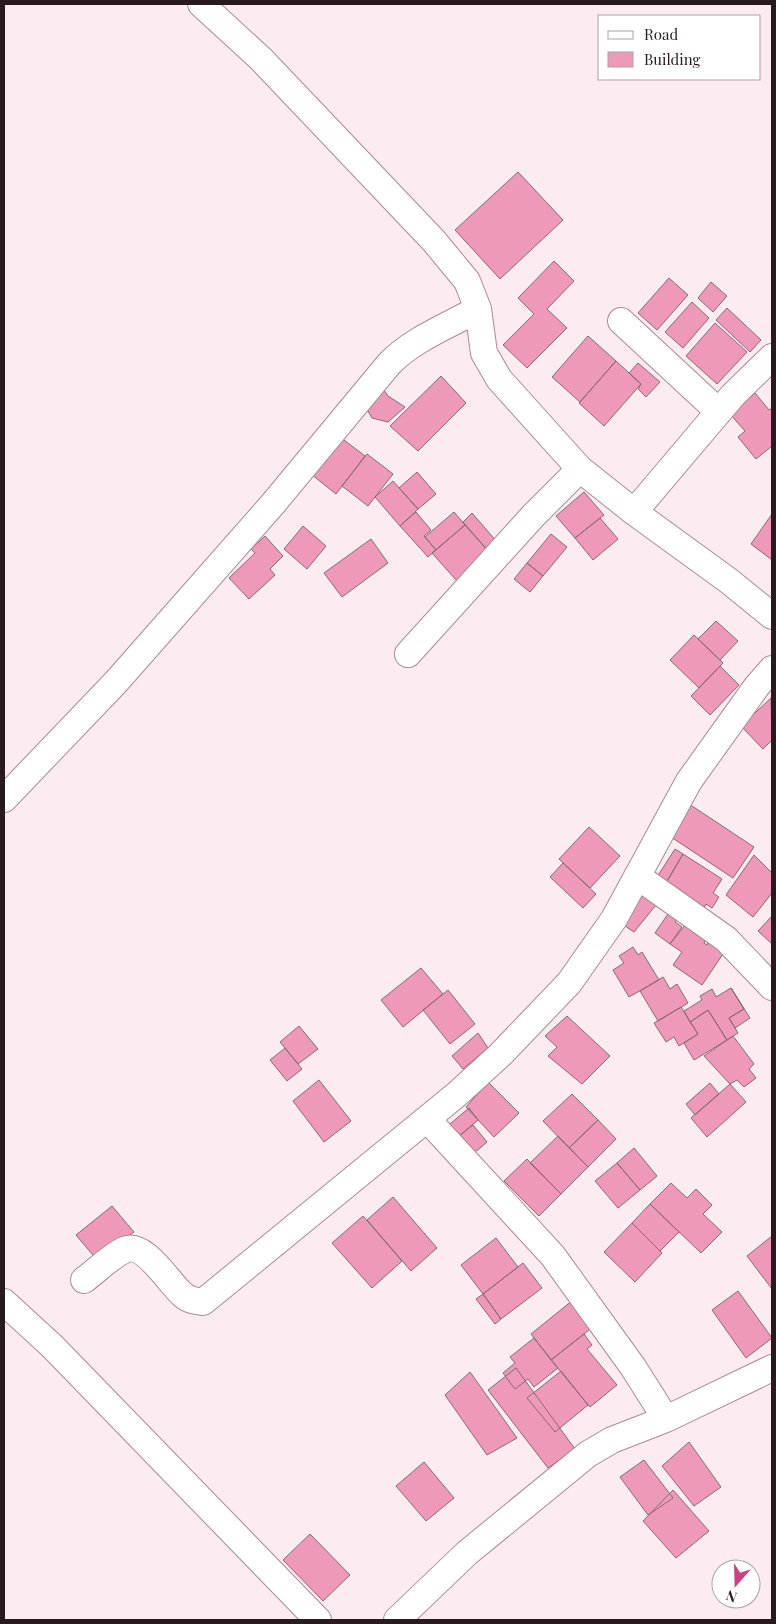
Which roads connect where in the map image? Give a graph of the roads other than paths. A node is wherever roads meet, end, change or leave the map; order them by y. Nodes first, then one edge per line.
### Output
1 (201, 4) edge
2 (478, 309) junction
3 (621, 322) dead end
4 (772, 358) edge
5 (719, 412) junction
6 (580, 469) junction
7 (634, 512) junction
8 (772, 616) edge
9 (408, 654) dead end
10 (772, 669) edge
11 (4, 799) edge
12 (637, 876) junction
13 (772, 986) edge
14 (427, 1119) junction
15 (84, 1280) dead end
16 (4, 1302) edge
17 (772, 1368) edge
18 (666, 1419) junction
19 (318, 1620) edge
20 (397, 1620) edge

1 - 2 street
2 - 6 street
2 - 11 street
3 - 5 street
4 - 5 street
5 - 7 street
6 - 7 street
6 - 9 street
7 - 8 street
10 - 12 street
12 - 13 street
12 - 14 street
14 - 15 street
14 - 18 street
16 - 19 street
17 - 18 street
18 - 20 street

